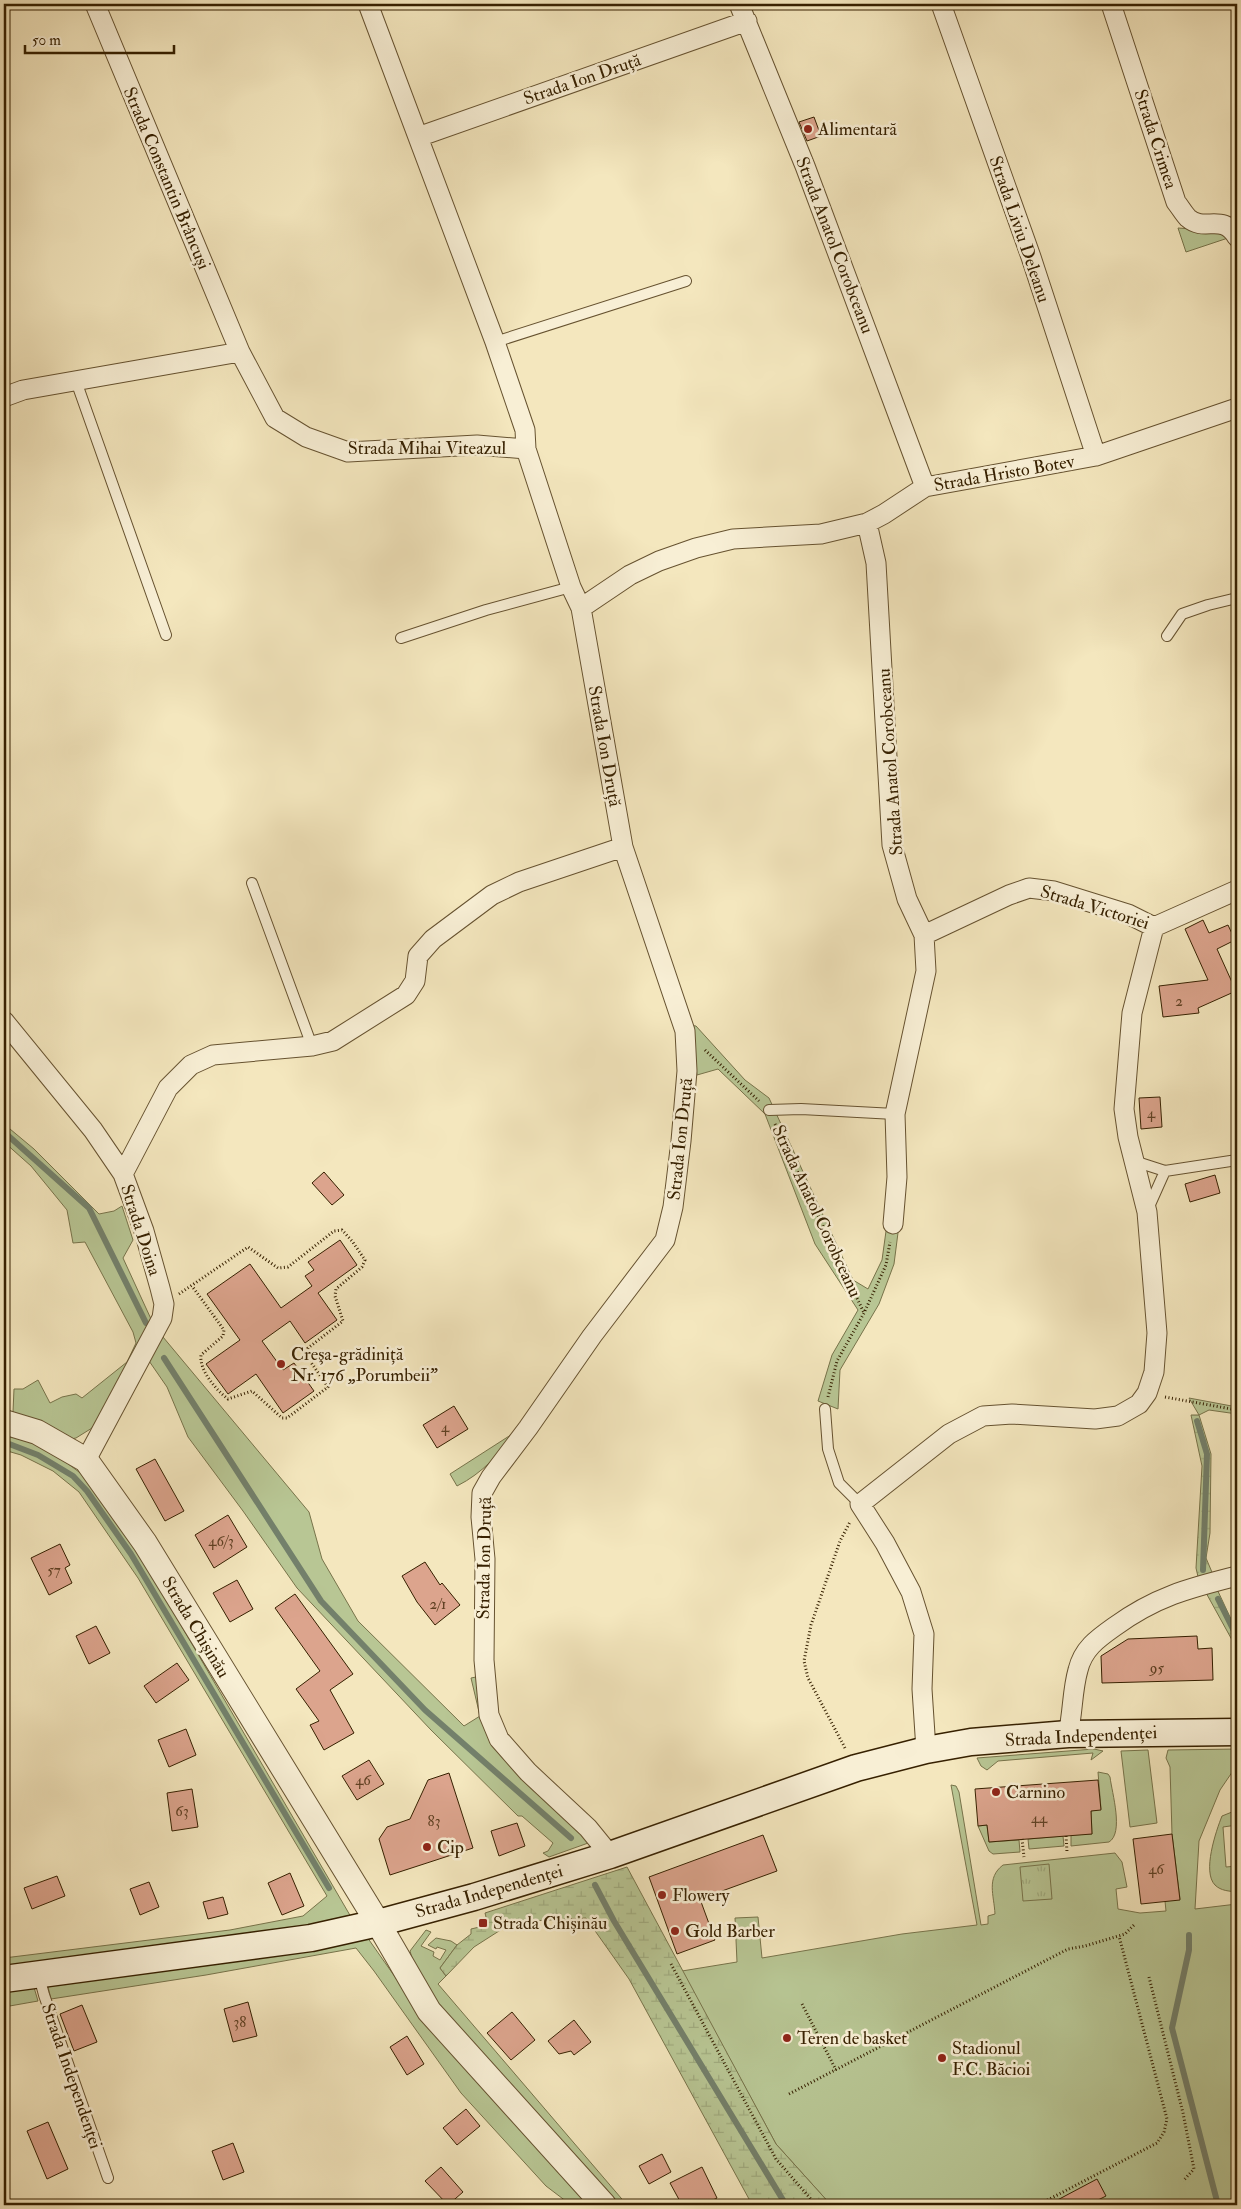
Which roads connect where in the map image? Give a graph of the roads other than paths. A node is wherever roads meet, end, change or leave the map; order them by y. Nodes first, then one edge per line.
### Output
1 (95, 4) edge
2 (368, 4) edge
3 (941, 4) edge
4 (1111, 4) edge
5 (743, 12) edge
6 (418, 137) junction
7 (1237, 236) edge
8 (686, 281) dead end
9 (495, 342) junction
10 (240, 352) junction
11 (76, 381) junction
12 (4, 397) edge
13 (1237, 408) edge
14 (526, 449) junction
15 (1096, 456) junction
16 (925, 487) junction
17 (867, 523) junction
18 (571, 587) junction
19 (1237, 598) edge
20 (581, 608) junction
21 (166, 634) dead end
22 (1167, 636) dead end
23 (401, 638) dead end
24 (623, 847) junction
25 (252, 883) dead end
26 (1237, 890) edge
27 (1154, 927) junction
28 (924, 935) junction
29 (4, 1021) edge
30 (312, 1046) junction
31 (769, 1110) road end
32 (895, 1114) junction
33 (1237, 1160) edge
34 (1134, 1161) junction
35 (1166, 1171) junction
36 (123, 1174) junction
37 (1147, 1212) junction
38 (893, 1224) road end
39 (825, 1408) road end
40 (4, 1422) edge
41 (86, 1460) junction
42 (860, 1504) junction
43 (1237, 1576) edge
44 (1237, 1732) edge
45 (1068, 1734) junction
46 (926, 1750) junction
47 (610, 1855) junction
48 (378, 1923) junction
49 (39, 1974) junction
50 (4, 1979) edge
51 (108, 2178) dead end
52 (604, 2205) edge

1 - 10 street, Strada Constantin Brâncuși
2 - 6 street, Strada Ion Druță
3 - 15 street, Strada Liviu Deleanu
4 - 7 street, Strada Crimea
5 - 6 street, Strada Ion Druță
5 - 16 street, Strada Anatol Corobceanu
6 - 9 street, Strada Ion Druță
8 - 9 lane
9 - 14 street, Strada Ion Druță
10 - 11 street
10 - 14 street, Strada Mihai Viteazul
11 - 12 street
11 - 21 lane
13 - 15 street, Strada Hristo Botev
14 - 18 street, Strada Ion Druță
15 - 16 street, Strada Hristo Botev
16 - 17 street, Strada Hristo Botev
17 - 20 street, Strada Hristo Botev
17 - 28 street, Strada Anatol Corobceanu
18 - 20 street, Strada Ion Druță
18 - 23 lane
19 - 22 lane
20 - 24 street, Strada Ion Druță
24 - 30 street
24 - 47 street, Strada Ion Druță
25 - 30 lane
26 - 27 street, Strada Victoriei
27 - 28 street, Strada Victoriei
27 - 34 street
28 - 32 street, Strada Anatol Corobceanu
29 - 36 street, Strada Doina
30 - 36 street
31 - 32 lane, Strada Anatol Corobceanu
32 - 38 street, Strada Anatol Corobceanu
33 - 35 lane
34 - 35 lane
34 - 37 street
35 - 37 lane
36 - 41 street, Strada Doina
37 - 42 street
39 - 42 lane
40 - 41 street, Strada Chișinău
41 - 48 street, Strada Chișinău
42 - 46 street
43 - 45 street
44 - 45 main road, Strada Independenței
45 - 46 main road, Strada Independenței
46 - 47 main road, Strada Independenței
47 - 48 main road, Strada Independenței
48 - 49 main road, Strada Independenței
48 - 52 street, Strada Chișinău
49 - 50 main road, Strada Independenței
49 - 51 lane, Strada Independenței

